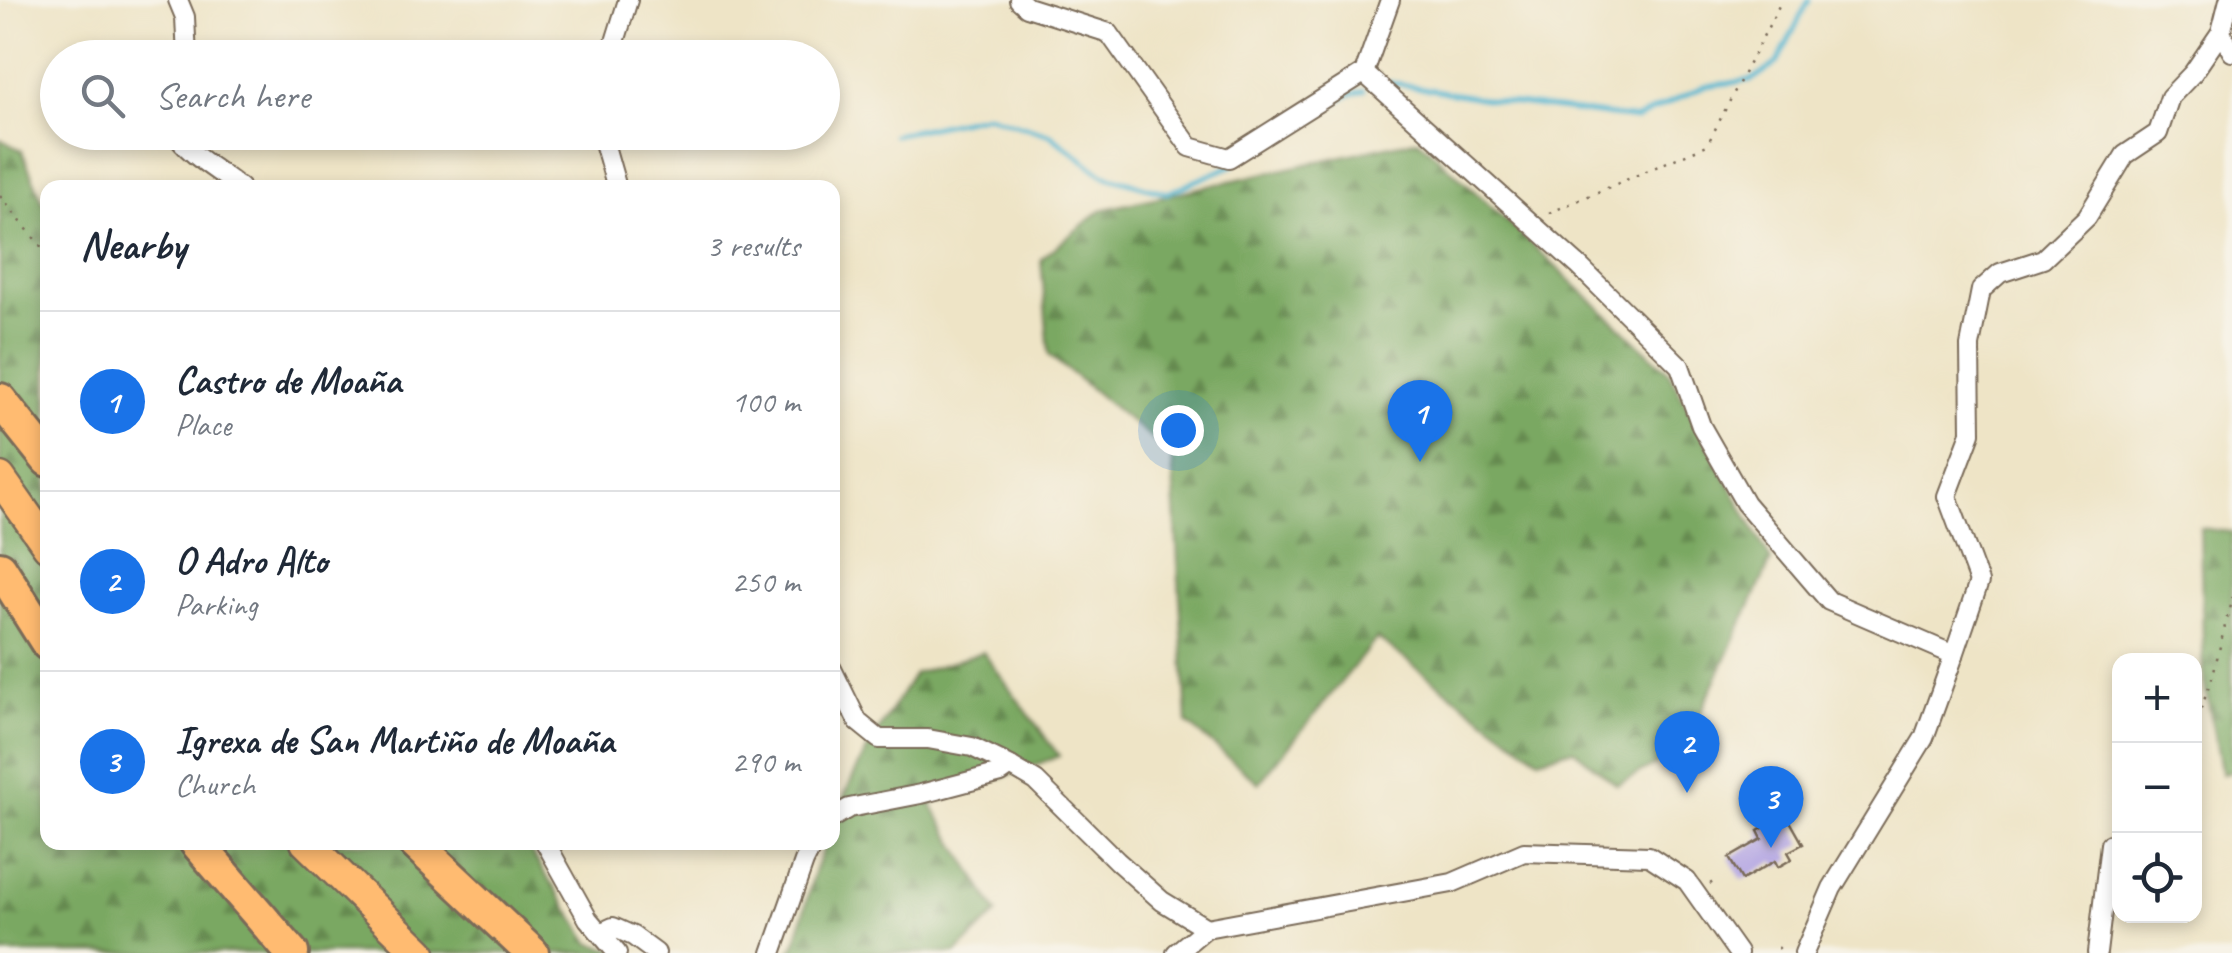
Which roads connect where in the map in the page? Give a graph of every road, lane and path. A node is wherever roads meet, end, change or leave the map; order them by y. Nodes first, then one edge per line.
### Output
1 (178, 0) edge
2 (628, 0) edge
3 (1019, 0) edge
4 (1390, 0) edge
5 (1782, 0) edge
6 (2228, 0) edge
7 (2220, 32) junction
8 (186, 40) edge
9 (616, 40) edge
10 (2232, 52) edge
11 (1364, 73) junction
12 (186, 150) edge
13 (606, 150) edge
14 (231, 180) edge
15 (615, 180) edge
16 (0, 196) edge
17 (1530, 222) junction
18 (40, 245) edge
19 (0, 400) edge
20 (40, 450) edge
21 (0, 478) edge
22 (40, 535) edge
23 (0, 568) edge
24 (2232, 597) edge
25 (40, 631) edge
26 (1954, 654) junction
27 (840, 685) edge
28 (2202, 706) edge
29 (1011, 766) junction
30 (840, 813) edge
31 (2110, 844) dead end
32 (203, 850) edge
33 (314, 850) edge
34 (423, 850) edge
35 (550, 850) edge
36 (810, 850) edge
37 (1206, 928) junction
38 (600, 933) junction
39 (1778, 947) dead end
40 (292, 953) edge
41 (420, 953) edge
42 (532, 953) edge
43 (618, 953) edge
44 (656, 953) edge
45 (772, 953) edge
46 (1176, 953) edge
47 (1738, 953) edge
48 (1783, 953) edge
49 (1804, 953) edge
50 (2097, 953) edge

1 - 8 street
2 - 9 street
3 - 11 street
4 - 11 street
5 - 17 path
6 - 7 street
7 - 10 street
7 - 26 street
11 - 17 street
12 - 14 street
13 - 15 street
16 - 18 path
17 - 26 street
19 - 20 highway
21 - 22 highway
23 - 25 highway
24 - 28 path
26 - 49 street
27 - 29 street
29 - 30 street
29 - 37 street
31 - 50 street
32 - 40 highway
33 - 41 highway
34 - 42 highway
35 - 38 street
36 - 45 street
37 - 46 street
37 - 47 street
38 - 43 street
38 - 44 street
39 - 48 path

